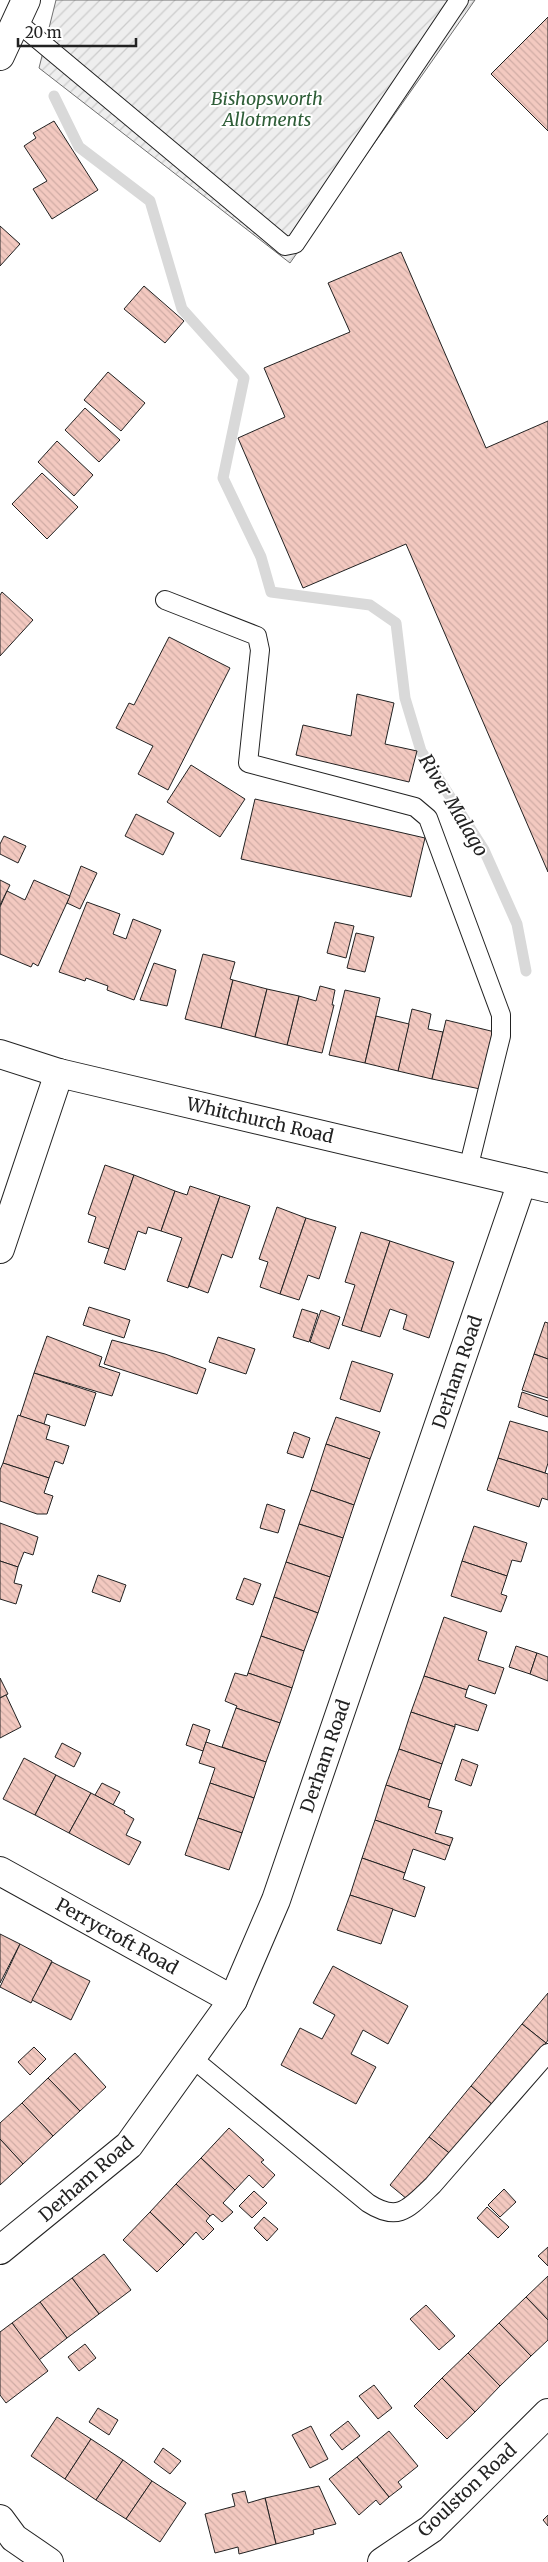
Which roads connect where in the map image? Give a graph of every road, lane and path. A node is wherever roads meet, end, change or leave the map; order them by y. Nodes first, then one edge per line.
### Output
1 (459, 0) edge
2 (19, 7) edge
3 (0, 56) edge
4 (165, 600) dead end
5 (0, 1054) edge
6 (59, 1073) junction
7 (468, 1169) junction
8 (522, 1182) junction
9 (548, 1188) edge
10 (0, 1249) edge
11 (0, 1871) edge
12 (233, 2000) junction
13 (548, 2053) edge
14 (192, 2058) junction
15 (0, 2250) edge
16 (548, 2413) edge
17 (0, 2519) edge
18 (49, 2562) edge
19 (382, 2562) edge

1 - 2 lane
2 - 3 street
4 - 7 lane
5 - 6 street, Whitchurch Road
6 - 7 street, Whitchurch Road
6 - 10 street
7 - 8 street, Whitchurch Road
8 - 9 street, Whitchurch Road
8 - 12 street, Derham Road
11 - 12 street, Perrycroft Road
12 - 14 street, Derham Road
13 - 14 lane
14 - 15 street, Derham Road
16 - 19 street, Goulston Road
17 - 18 street

